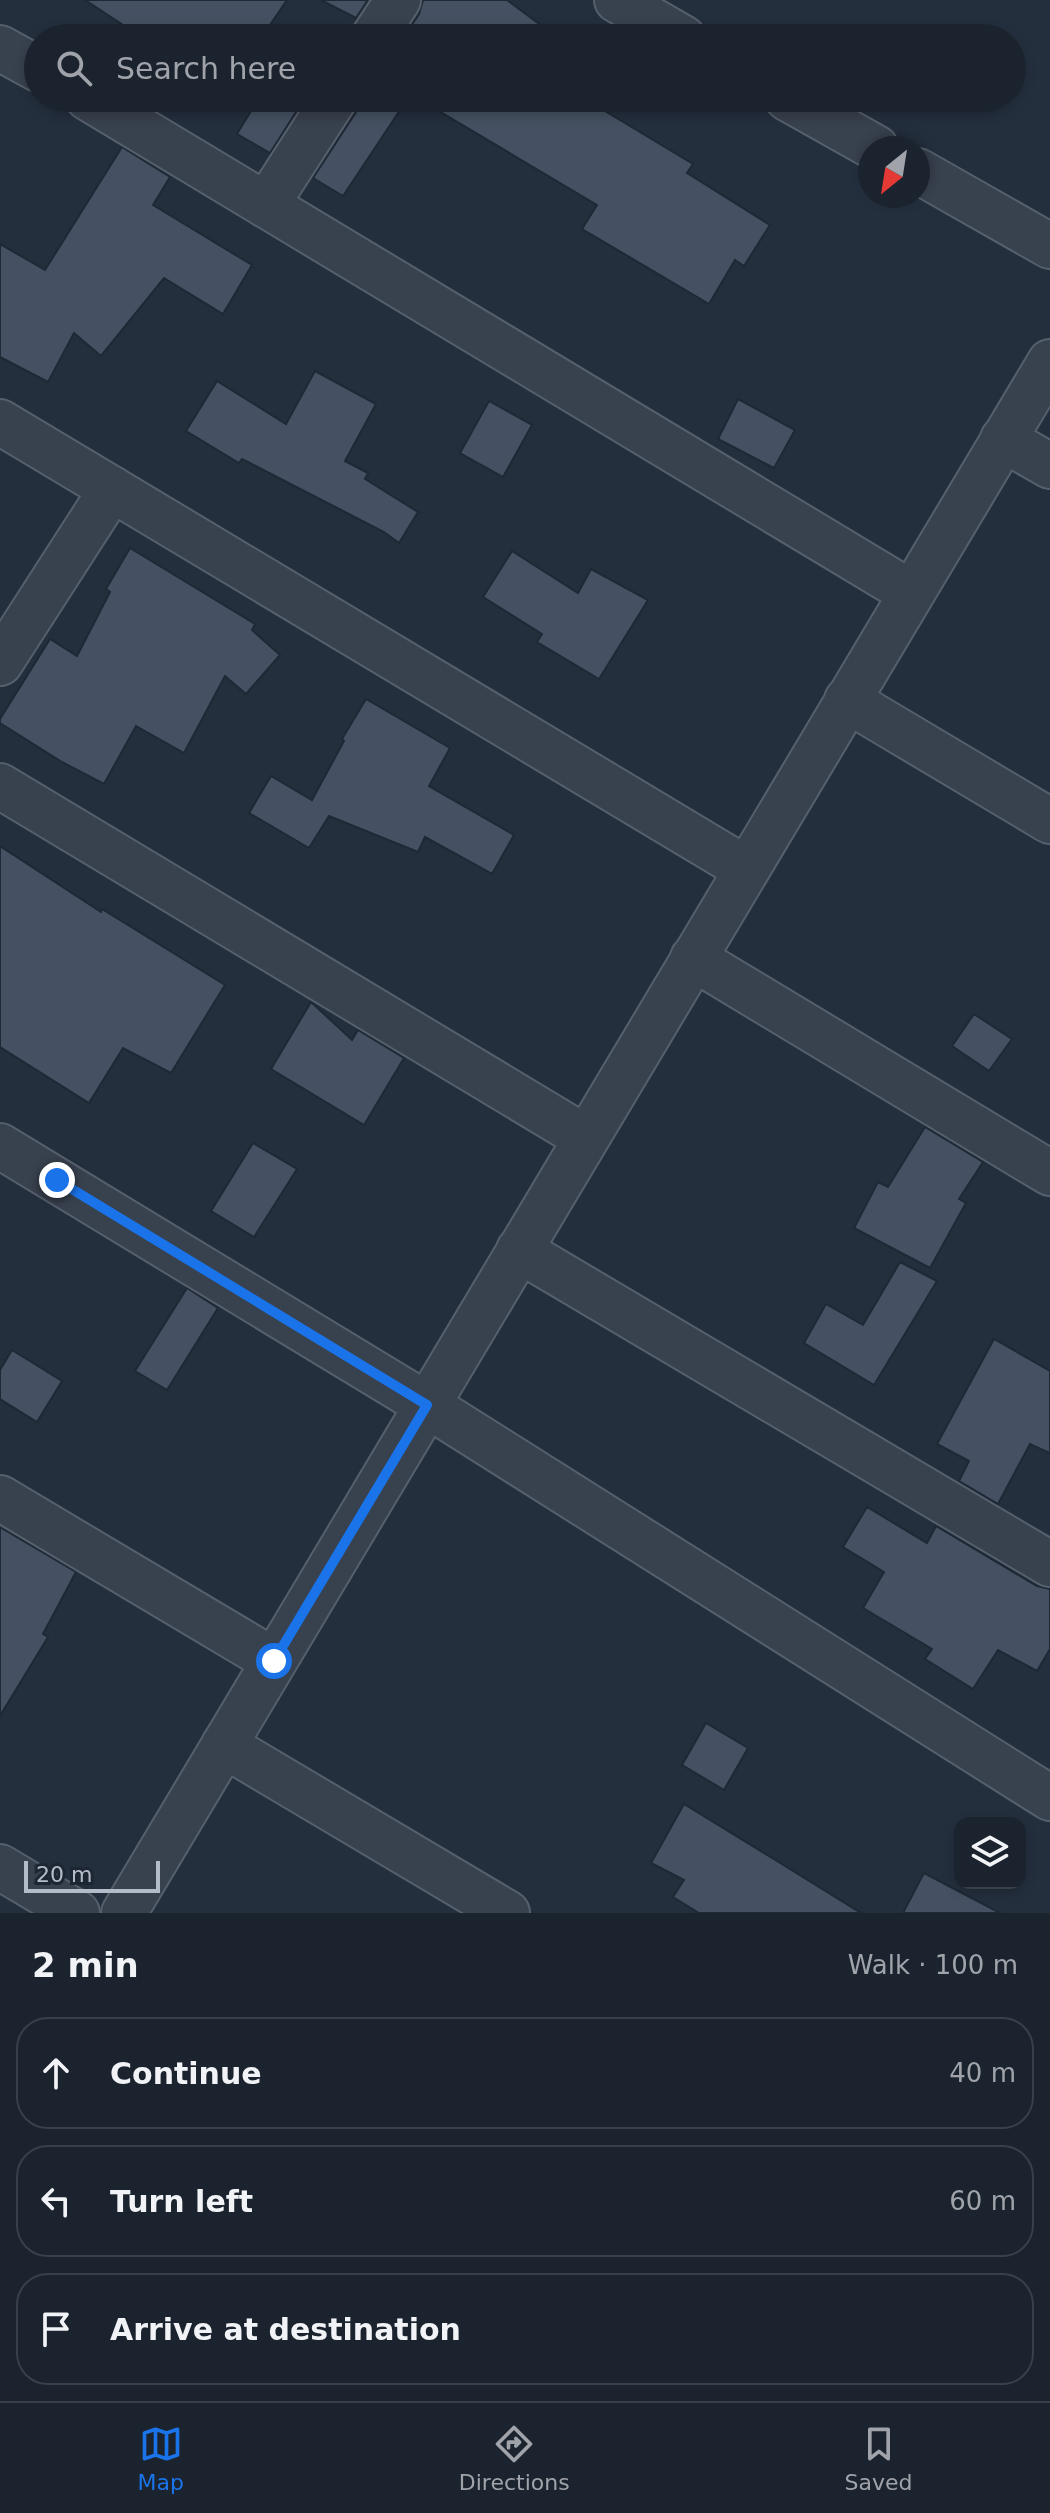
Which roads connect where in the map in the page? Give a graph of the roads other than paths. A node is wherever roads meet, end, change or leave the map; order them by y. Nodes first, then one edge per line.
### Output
1 (398, 0) edge
2 (617, 0) edge
3 (382, 24) edge
4 (659, 24) edge
5 (0, 48) edge
6 (24, 61) edge
7 (111, 112) edge
8 (326, 112) edge
9 (812, 112) edge
10 (858, 138) edge
11 (930, 178) edge
12 (266, 205) junction
13 (1050, 246) edge
14 (1050, 362) edge
15 (0, 422) edge
16 (1003, 439) junction
17 (1050, 466) edge
18 (112, 489) junction
19 (911, 593) junction
20 (0, 663) edge
21 (847, 700) junction
22 (0, 786) edge
23 (1050, 821) edge
24 (746, 869) junction
25 (693, 958) junction
26 (586, 1138) junction
27 (0, 1146) edge
28 (1050, 1173) edge
29 (519, 1250) junction
30 (427, 1405) junction
31 (0, 1498) edge
32 (1050, 1564) edge
33 (274, 1661) junction
34 (224, 1745) junction
35 (1050, 1798) edge
36 (0, 1867) edge
37 (77, 1913) edge
38 (124, 1913) edge
39 (507, 1913) edge

1 - 3 street
2 - 4 street
5 - 6 street
7 - 12 street
8 - 12 street
9 - 10 street
11 - 13 street
12 - 19 street
14 - 16 street
15 - 18 street
16 - 17 street
16 - 19 street
18 - 20 street
18 - 24 street
19 - 21 street
21 - 23 street
21 - 24 street
22 - 26 street
24 - 25 street
25 - 26 street
25 - 28 street
26 - 29 street
27 - 30 street
29 - 30 street
29 - 32 street
30 - 33 street
30 - 35 street
31 - 33 street
33 - 34 street
34 - 38 street
34 - 39 street
36 - 37 street

